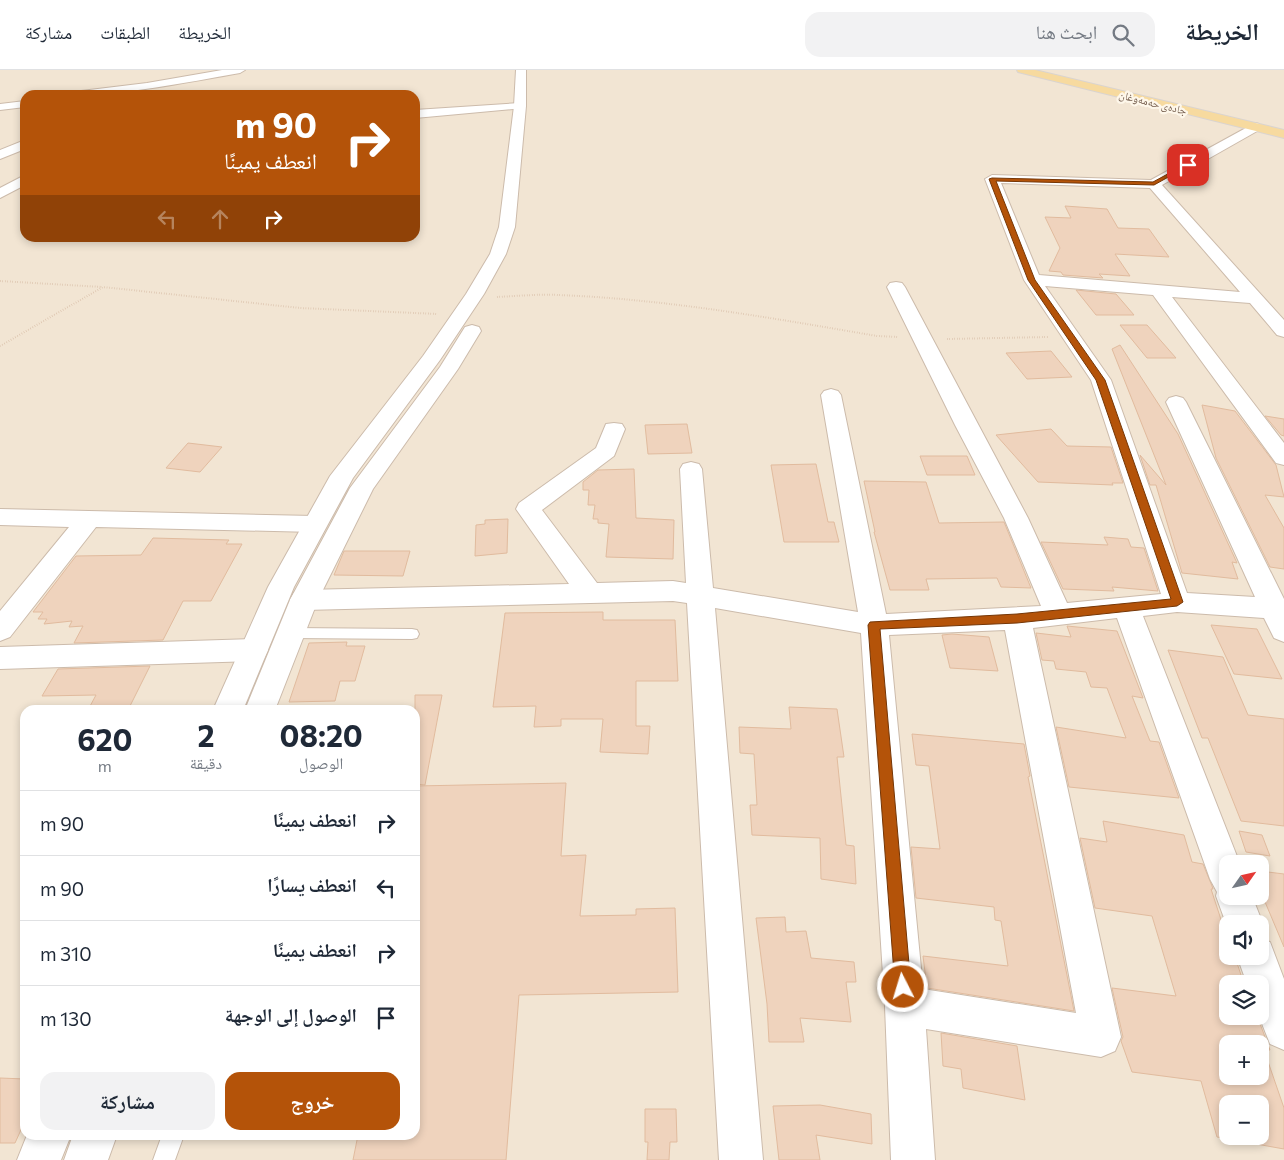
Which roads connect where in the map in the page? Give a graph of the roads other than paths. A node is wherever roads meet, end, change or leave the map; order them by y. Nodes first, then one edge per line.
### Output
1 (521, 70) edge
2 (533, 70) edge
3 (1024, 70) edge
4 (1056, 70) edge
5 (245, 71) edge
6 (110, 90) edge
7 (131, 90) edge
8 (20, 104) edge
9 (0, 106) edge
10 (520, 106) junction
11 (420, 114) edge
12 (1284, 124) edge
13 (1254, 126) junction
14 (1284, 134) edge
15 (20, 146) edge
16 (0, 155) edge
17 (520, 180) junction
18 (20, 182) edge
19 (1154, 184) junction
20 (0, 194) edge
21 (1032, 280) junction
22 (896, 287) dead end
23 (1158, 290) junction
24 (1254, 298) junction
25 (1284, 331) edge
26 (831, 395) dead end
27 (1176, 402) dead end
28 (614, 428) dead end
29 (1284, 458) edge
30 (692, 470) dead end
31 (0, 517) edge
32 (90, 519) junction
33 (314, 524) junction
34 (590, 593) junction
35 (701, 596) junction
36 (304, 600) junction
37 (1177, 602) junction
38 (1126, 607) junction
39 (1278, 608) edge
40 (1059, 615) junction
41 (1017, 619) junction
42 (874, 625) junction
43 (0, 630) edge
44 (1284, 631) edge
45 (291, 633) junction
46 (412, 634) dead end
47 (254, 650) junction
48 (0, 658) edge
49 (230, 705) edge
50 (262, 705) edge
51 (1219, 855) edge
52 (1259, 965) edge
53 (904, 1006) junction
54 (1284, 1030) edge
55 (48, 1140) edge
56 (94, 1140) edge
57 (171, 1140) edge
58 (39, 1160) edge
59 (86, 1160) edge
60 (164, 1160) edge
61 (741, 1160) edge
62 (913, 1160) edge

1 - 10 street
2 - 17 street
3 - 13 main road, جادەی حەمەوغان
4 - 12 main road, جادەی حەمەوغان
5 - 6 street
5 - 7 street
8 - 9 street
10 - 11 street
10 - 17 street
13 - 14 main road, جادەی حەمەوغان
13 - 19 street
15 - 16 street
17 - 33 street
17 - 36 street
18 - 20 street
19 - 21 street
19 - 24 street
21 - 23 street
21 - 37 street
22 - 40 street
23 - 24 street
23 - 29 street
24 - 25 street
26 - 42 street
27 - 39 street
28 - 34 street
30 - 35 street
31 - 32 street
32 - 33 street
32 - 43 street
33 - 47 street
34 - 35 street
34 - 36 street
35 - 42 street
35 - 61 street
36 - 45 street
37 - 38 street
37 - 39 street
38 - 40 street
38 - 51 street
39 - 44 street
40 - 41 street
41 - 42 street
41 - 53 street
42 - 53 street
45 - 46 lane
45 - 50 street
47 - 48 street
47 - 49 street
52 - 54 street
53 - 62 street
55 - 58 street
56 - 59 street
57 - 60 lane

